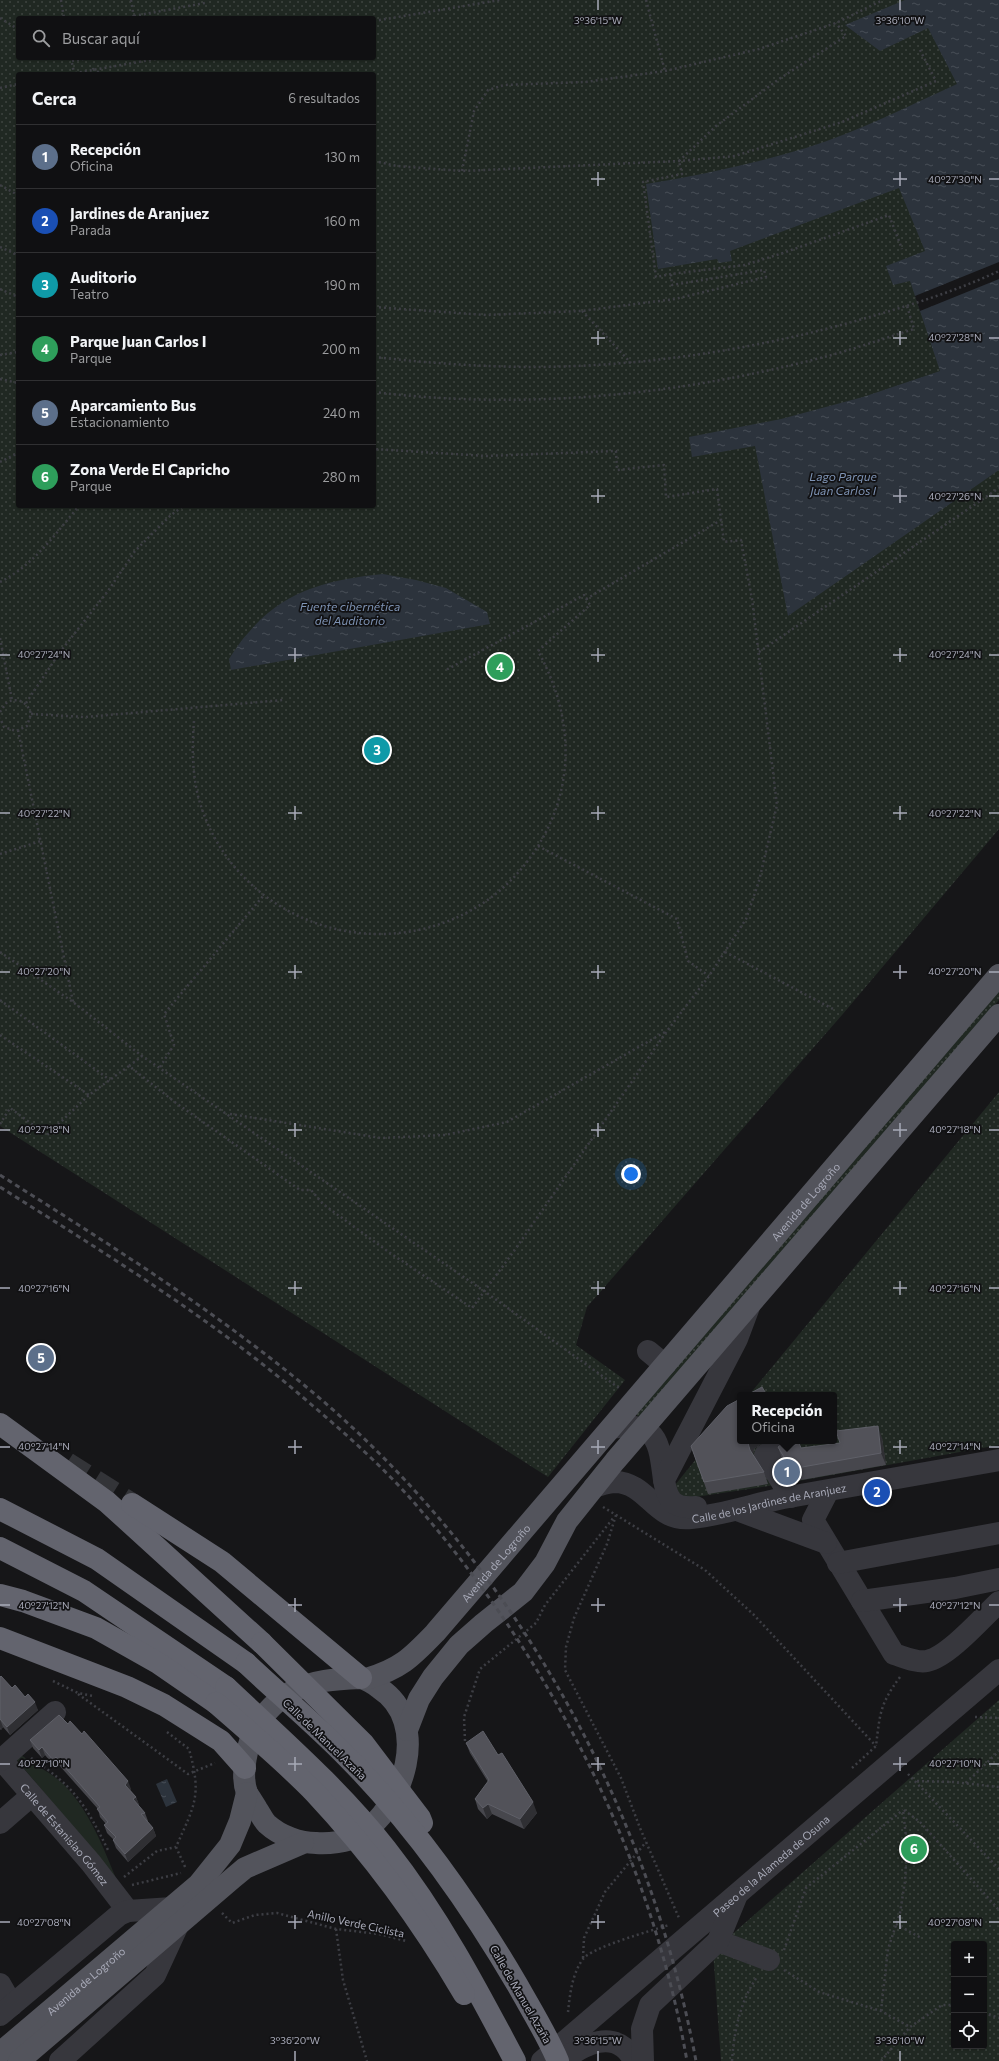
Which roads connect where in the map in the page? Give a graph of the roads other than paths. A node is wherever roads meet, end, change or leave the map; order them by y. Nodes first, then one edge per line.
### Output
1 (999, 975) edge
2 (999, 1015) edge
3 (750, 1304) junction
4 (0, 1424) edge
5 (611, 1428) junction
6 (644, 1428) junction
7 (782, 1444) edge
8 (999, 1460) edge
9 (664, 1480) junction
10 (594, 1487) junction
11 (828, 1491) junction
12 (782, 1498) junction
13 (132, 1504) tunnel mouth
14 (0, 1509) edge
15 (737, 1510) junction
16 (999, 1533) edge
17 (826, 1543) junction
18 (0, 1548) edge
19 (838, 1563) junction
20 (999, 1579) edge
21 (0, 1595) edge
22 (862, 1601) junction
23 (999, 1602) edge
24 (0, 1638) edge
25 (999, 1670) edge
26 (364, 1679) junction
27 (221, 1695) junction
28 (55, 1712) dead end
29 (407, 1730) junction
30 (1, 1759) edge
31 (245, 1768) junction
32 (247, 1793) junction
33 (31, 1796) junction
34 (0, 1823) edge
35 (303, 1843) junction
36 (433, 1854) junction
37 (198, 1885) junction
38 (737, 1894) junction
39 (128, 1911) junction
40 (175, 1916) junction
41 (718, 1941) junction
42 (773, 1963) road end
43 (0, 1984) edge
44 (6, 2010) edge
45 (0, 2053) edge
46 (19, 2061) edge
47 (60, 2061) edge
48 (503, 2061) edge
49 (515, 2061) edge
50 (542, 2061) edge
51 (559, 2061) edge
52 (635, 2061) edge
53 (643, 2061) edge

1 - 5 main road, Avenida de Logroño
2 - 3 main road
3 - 6 main road
3 - 9 street
4 - 36 highway, bridge
5 - 6 street
5 - 26 main road, Avenida de Logroño
6 - 9 street
6 - 10 main road
7 - 12 street
8 - 11 street, Calle de los Jardines de Aranjuez
9 - 12 street
10 - 15 street, Calle de los Jardines de Aranjuez
10 - 29 main road
11 - 12 street, Calle de los Jardines de Aranjuez
11 - 17 street
12 - 15 street, Calle de los Jardines de Aranjuez
13 - 26 highway
14 - 36 highway, Calle de Manuel Azaña, bridge
15 - 17 street
16 - 19 street
17 - 19 street
18 - 27 highway
19 - 22 street
20 - 22 street
21 - 27 highway
22 - 23 street
24 - 31 highway
25 - 38 street, Paseo de la Alameda de Osuna
26 - 29 main road
26 - 31 main road, Avenida de Logroño
27 - 48 highway, bridge
27 - 49 highway, bridge
28 - 30 street
29 - 35 main road
30 - 33 street, Calle de Estanislao Gómez
31 - 32 main road, Avenida de Logroño
32 - 35 main road
32 - 37 main road, Avenida de Logroño
33 - 34 street
33 - 39 street, Calle de Estanislao Gómez
35 - 37 main road, Avenida de Logroño
36 - 51 highway, Calle de Manuel Azaña, bridge
37 - 40 main road, Avenida de Logroño
38 - 41 street
38 - 50 street, Paseo de la Alameda de Osuna
39 - 40 street
39 - 44 street
40 - 45 main road, Avenida de Logroño
40 - 46 main road, Avenida de Logroño
40 - 47 street, Avenida de Logroño
41 - 42 street
41 - 53 street
43 - 44 street
51 - 52 street

